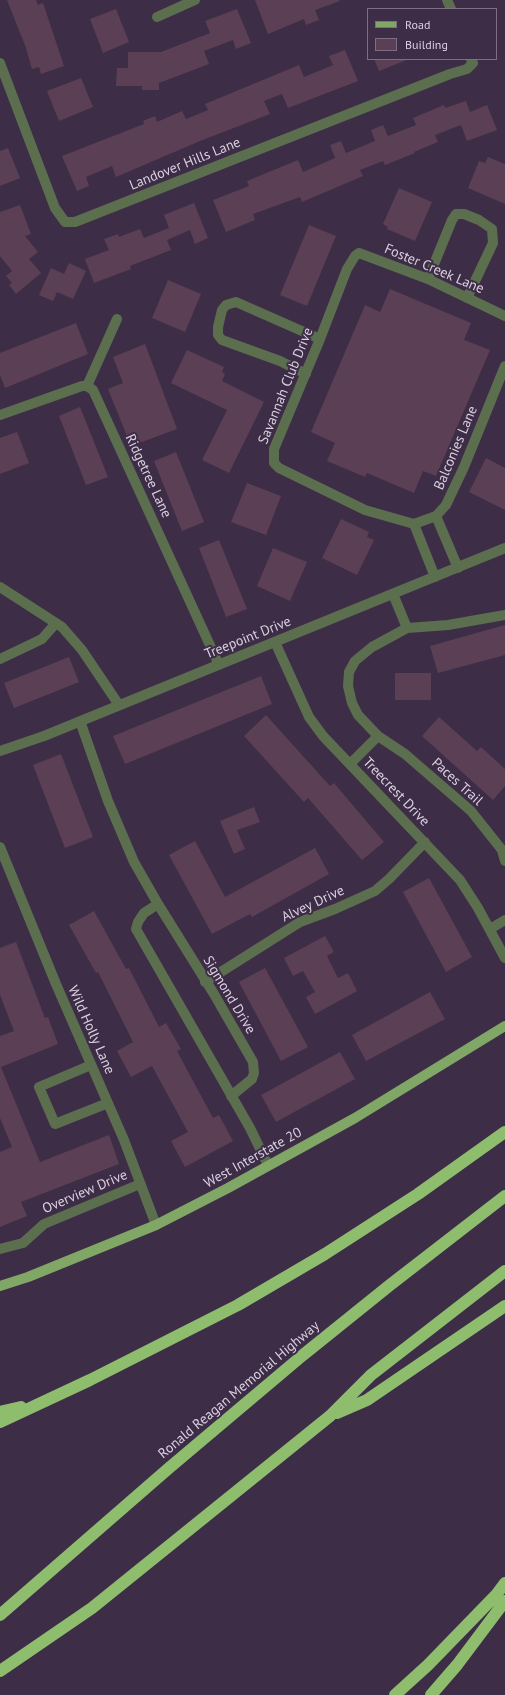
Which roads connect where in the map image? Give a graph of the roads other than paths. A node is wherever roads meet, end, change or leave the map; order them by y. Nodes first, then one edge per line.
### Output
1 (194, 0) edge
2 (157, 17) dead end
3 (472, 61) edge
4 (0, 63) edge
5 (353, 259) joint
6 (428, 279) junction
7 (467, 298) junction
8 (505, 316) edge
9 (117, 319) dead end
10 (320, 339) junction
11 (505, 366) edge
12 (306, 374) junction
13 (87, 386) junction
14 (0, 415) edge
15 (436, 516) junction
16 (414, 524) junction
17 (505, 548) edge
18 (458, 568) junction
19 (435, 577) junction
20 (0, 587) edge
21 (393, 594) junction
22 (505, 615) edge
23 (56, 623) junction
24 (407, 628) junction
25 (275, 642) junction
26 (0, 659) edge
27 (219, 665) junction
28 (119, 705) junction
29 (80, 721) junction
30 (378, 736) junction
31 (0, 751) edge
32 (350, 764) junction
33 (425, 842) junction
34 (0, 847) edge
35 (505, 861) edge
36 (158, 904) junction
37 (505, 920) edge
38 (490, 929) junction
39 (505, 958) edge
40 (206, 982) junction
41 (505, 1026) edge
42 (91, 1065) junction
43 (231, 1096) junction
44 (108, 1103) junction
45 (505, 1132) edge
46 (268, 1165) junction
47 (140, 1184) junction
48 (505, 1196) edge
49 (156, 1225) junction
50 (0, 1249) edge
51 (505, 1271) edge
52 (0, 1286) edge
53 (505, 1306) edge
54 (48, 1401) junction
55 (0, 1412) edge
56 (330, 1416) junction
57 (0, 1422) edge
58 (505, 1583) edge
59 (505, 1601) edge
60 (0, 1615) edge
61 (0, 1671) edge
62 (395, 1695) edge
63 (431, 1695) edge

1 - 2 street
3 - 4 street, Landover Hills Lane
5 - 6 street, Foster Creek Lane
5 - 10 street, Savannah Club Drive
6 - 7 street, Foster Creek Lane
6 - 7 street
7 - 8 street, Foster Creek Lane
9 - 13 street
10 - 12 street, Savannah Club Drive
10 - 12 street
11 - 15 street, Balconies Lane
12 - 16 street, Savannah Club Drive
13 - 14 street
13 - 27 street, Ridgetree Lane
15 - 16 street
15 - 18 street
16 - 19 street
17 - 18 street, Treepoint Drive
18 - 19 street, Treepoint Drive
19 - 21 street, Treepoint Drive
20 - 23 street
21 - 24 street
21 - 25 street, Treepoint Drive
22 - 24 street, Paces Trail
23 - 26 street
23 - 28 street
24 - 30 street, Paces Trail
25 - 27 street, Treepoint Drive
25 - 32 street, Treecrest Drive
27 - 28 street, Treepoint Drive
28 - 29 street, Treepoint Drive
29 - 31 street, Treepoint Drive
29 - 36 street, Sigmond Drive
30 - 32 street
30 - 35 street, Paces Trail
32 - 33 street, Treecrest Drive
33 - 38 street, Treecrest Drive
33 - 40 street, Alvey Drive
34 - 42 street, Wild Holly Lane
36 - 40 street, Sigmond Drive
36 - 43 street
37 - 38 street
38 - 39 street, Treecrest Drive
40 - 43 street, Sigmond Drive
41 - 46 main road, West Interstate 20
42 - 44 street, Wild Holly Lane
42 - 44 street
43 - 46 street
44 - 47 street, Wild Holly Lane
45 - 54 highway
46 - 49 main road, West Interstate 20
47 - 49 street, Wild Holly Lane
47 - 50 street, Overview Drive
48 - 60 highway, Ronald Reagan Memorial Highway
49 - 52 main road, West Interstate 20
51 - 56 highway
53 - 56 highway
54 - 55 highway
54 - 57 highway
56 - 61 highway
58 - 62 highway
59 - 63 highway

